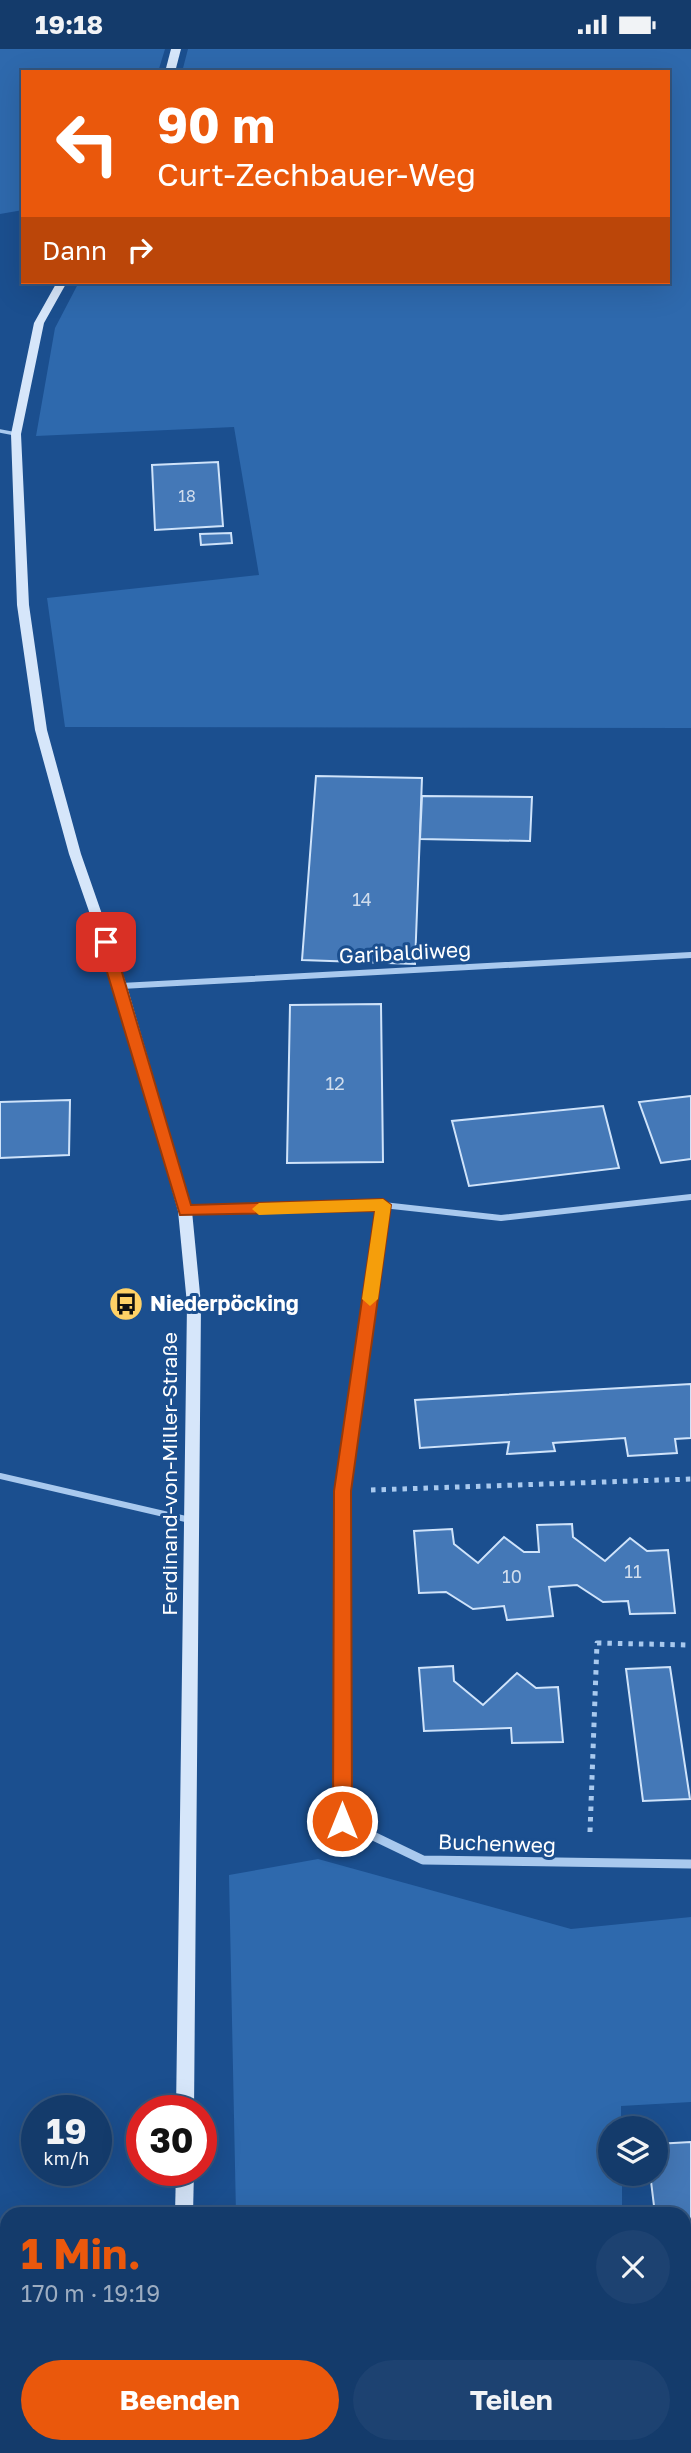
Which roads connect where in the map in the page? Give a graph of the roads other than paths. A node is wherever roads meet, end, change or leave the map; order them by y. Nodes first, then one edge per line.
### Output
1 (176, 49) edge
2 (171, 70) edge
3 (61, 284) edge
4 (0, 431) edge
5 (16, 434) junction
6 (691, 955) edge
7 (121, 986) junction
8 (691, 1197) edge
9 (383, 1205) junction
10 (186, 1211) junction
11 (0, 1476) edge
12 (193, 1520) junction
13 (691, 1864) edge
14 (186, 2095) edge
15 (185, 2186) edge
16 (184, 2207) edge

1 - 2 main road
3 - 5 main road, Ferdinand-von-Miller-Straße
4 - 5 lane
5 - 7 main road, Ferdinand-von-Miller-Straße
6 - 7 street, Garibaldiweg
7 - 10 main road, Ferdinand-von-Miller-Straße
8 - 9 street
9 - 10 street
9 - 13 street, Buchenweg
10 - 12 main road, Ferdinand-von-Miller-Straße
11 - 12 lane
12 - 14 main road, Ferdinand-von-Miller-Straße
15 - 16 main road

